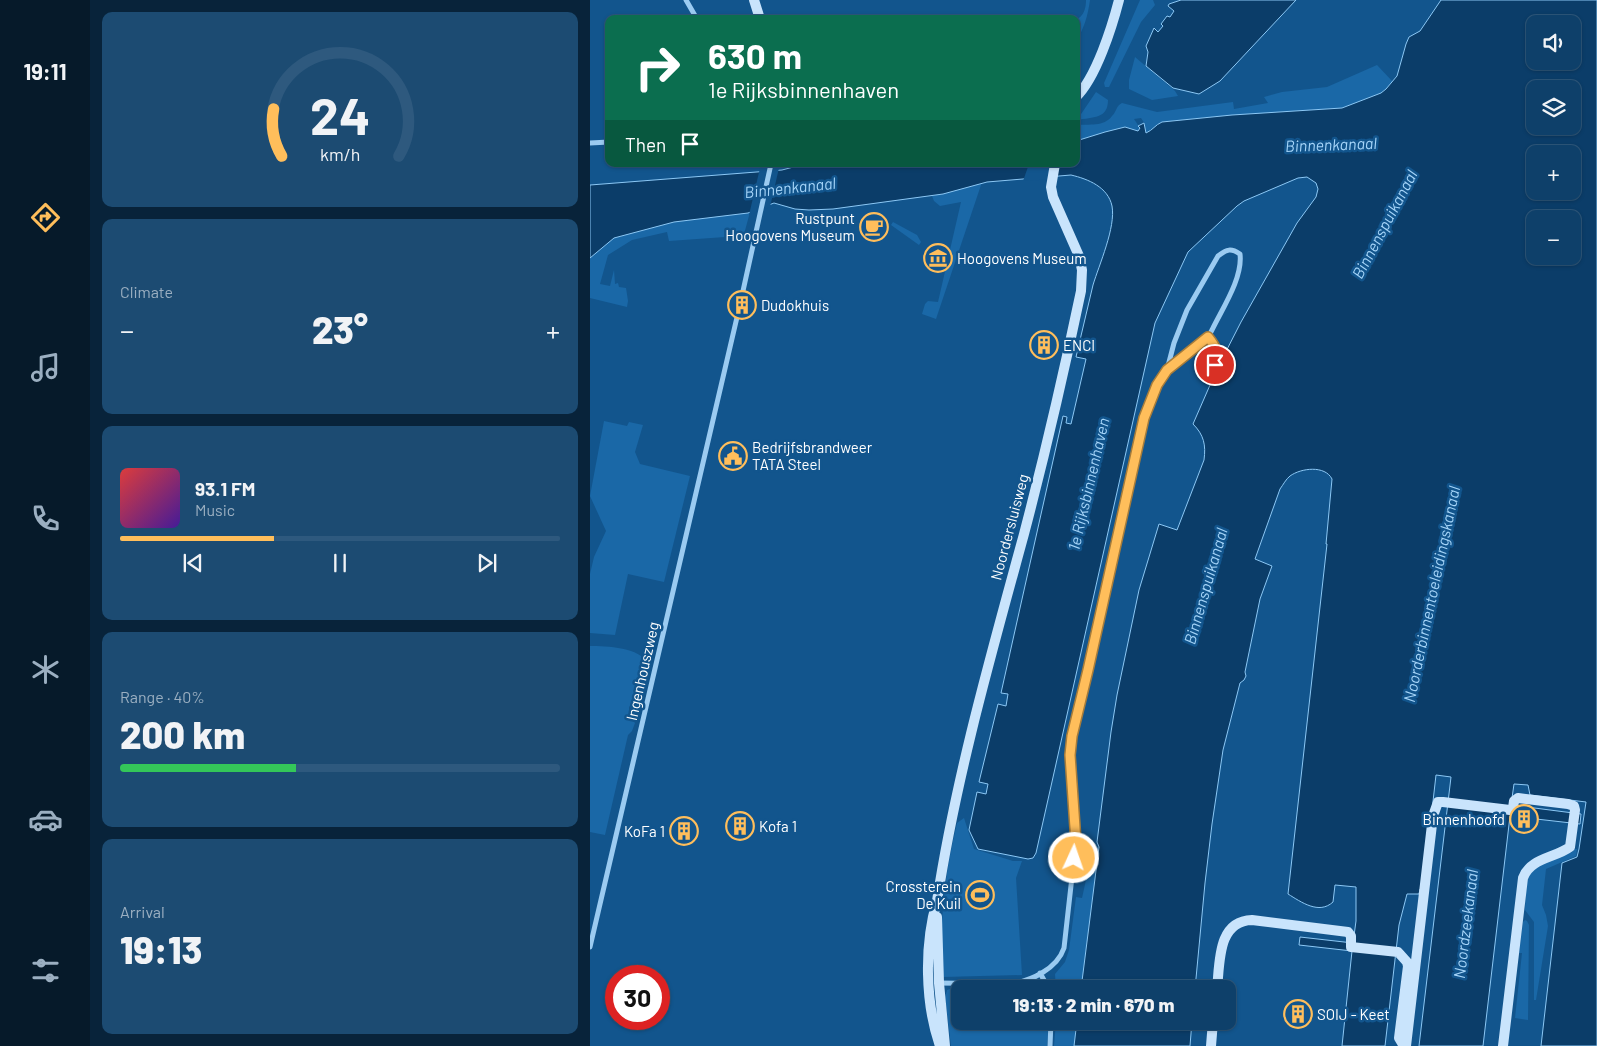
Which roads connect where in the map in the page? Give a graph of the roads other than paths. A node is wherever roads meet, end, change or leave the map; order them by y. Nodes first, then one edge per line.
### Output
1 (686, 0) edge
2 (754, 0) edge
3 (1119, 0) edge
4 (695, 15) edge
5 (759, 15) edge
6 (1080, 93) edge
7 (605, 142) edge
8 (590, 143) edge
9 (770, 167) edge
10 (1054, 167) edge
11 (741, 300) tunnel mouth
12 (738, 313) tunnel mouth
13 (1208, 337) junction
14 (1167, 370) junction
15 (1210, 375) dead end
16 (590, 947) edge
17 (1040, 973) junction
18 (1044, 980) edge
19 (1218, 980) edge
20 (934, 984) junction
21 (1051, 1030) edge
22 (1212, 1030) edge
23 (1406, 1045) edge
24 (940, 1046) edge
25 (945, 1046) edge
26 (1050, 1046) edge
27 (1211, 1046) edge
28 (1503, 1046) edge

1 - 4 street
2 - 5 street
3 - 6 street
7 - 8 street
9 - 11 street
10 - 20 street, Noordersluisweg
12 - 16 street, Ingenhouszweg
13 - 14 street
13 - 14 street
13 - 15 street
14 - 17 street
17 - 18 street
17 - 20 street
19 - 23 street
20 - 24 street, Noordersluisweg
20 - 25 street, Noordersluisweg
21 - 26 street
22 - 27 street
23 - 28 street

